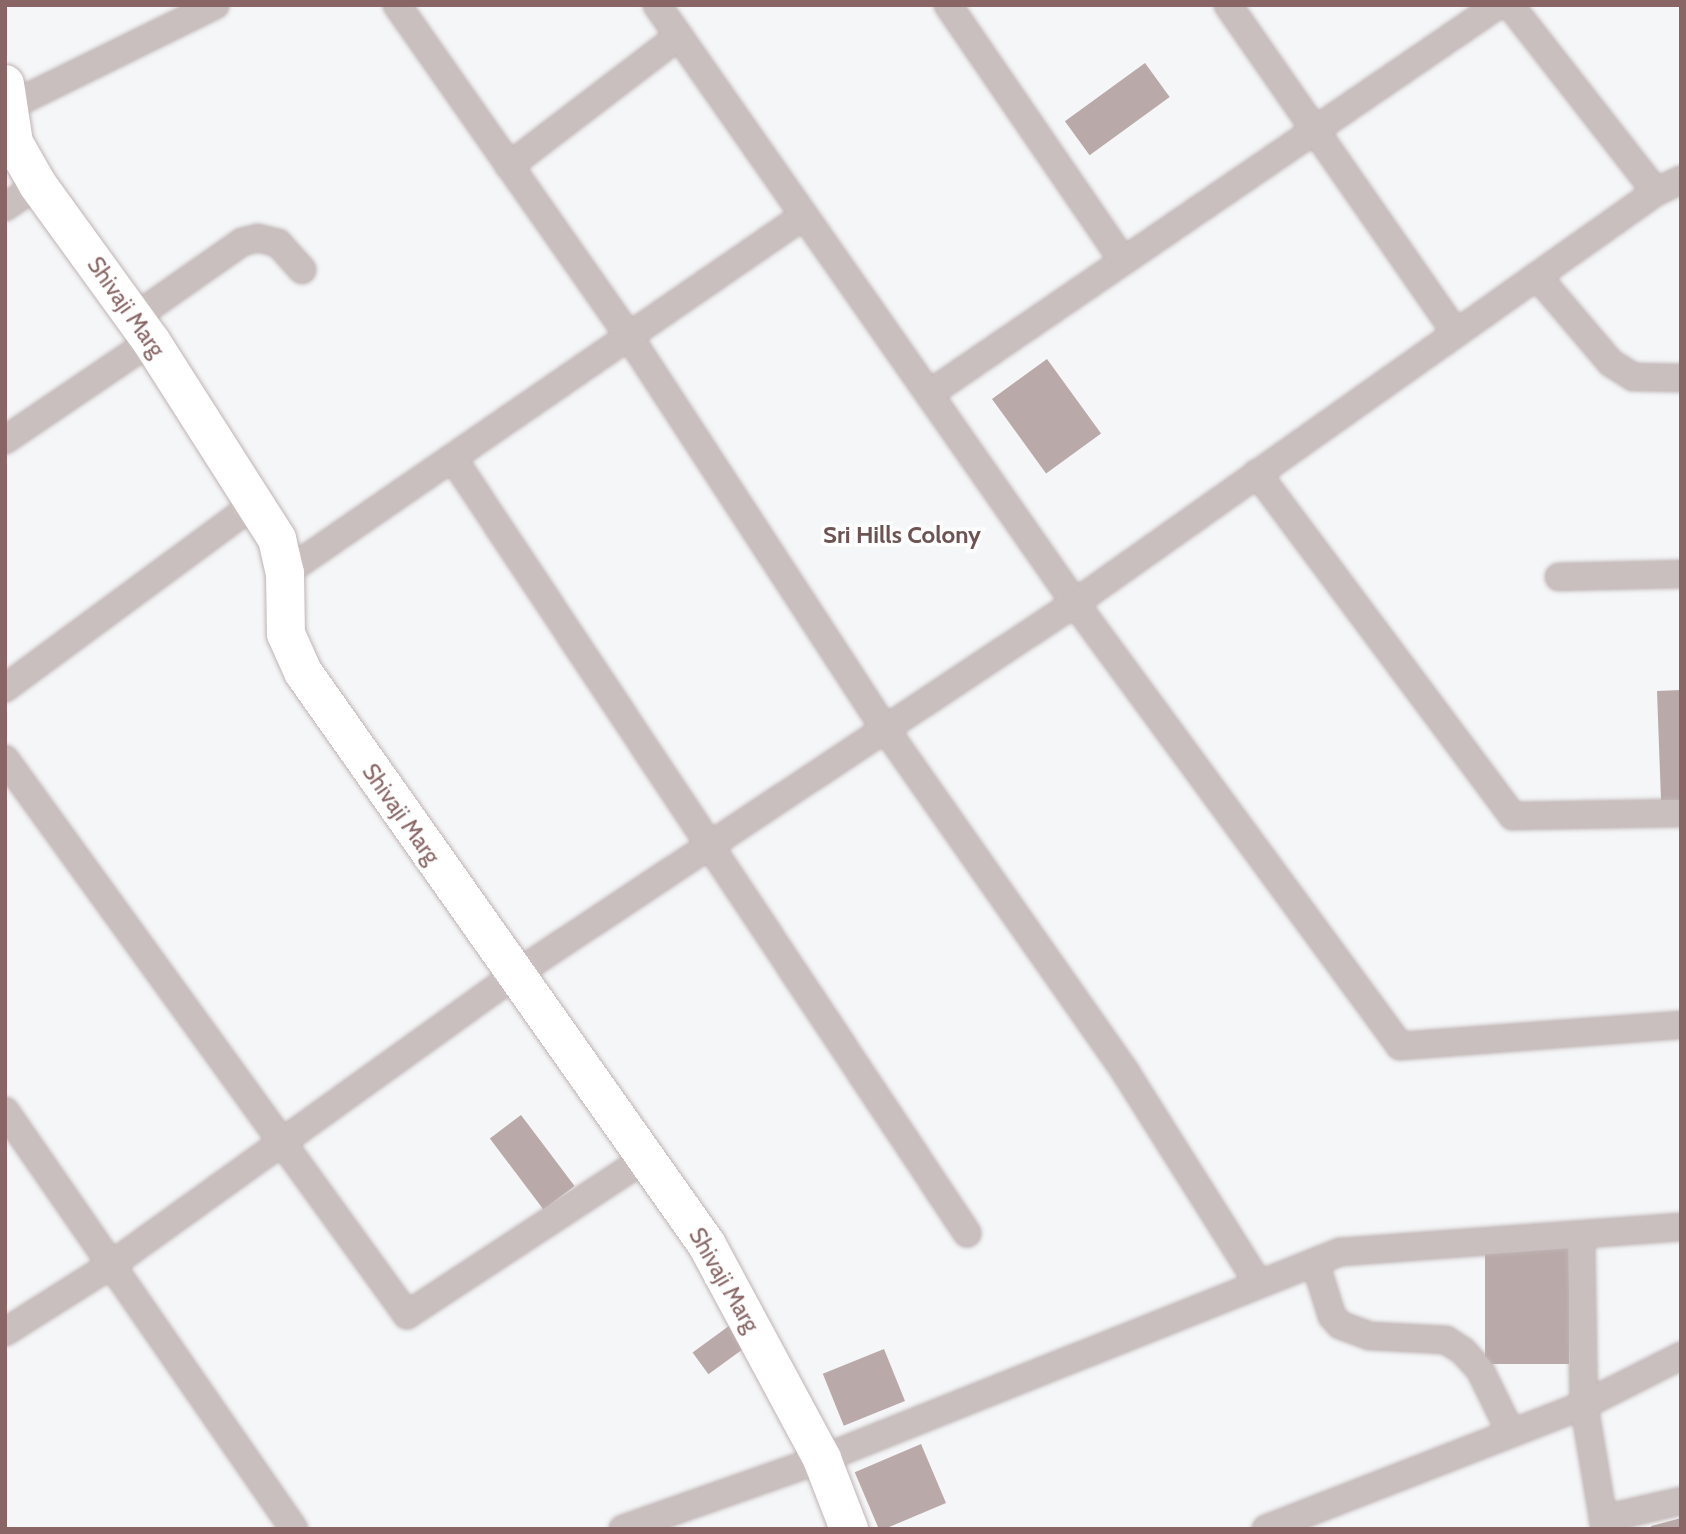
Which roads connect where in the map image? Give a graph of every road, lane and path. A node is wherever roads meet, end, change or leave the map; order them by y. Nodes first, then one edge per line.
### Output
1 (215, 5) edge
2 (397, 5) edge
3 (657, 5) edge
4 (948, 5) edge
5 (1228, 5) edge
6 (1498, 5) edge
7 (1510, 5) edge
8 (679, 36) junction
9 (5, 84) edge
10 (6, 108) edge
11 (1315, 129) junction
12 (509, 166) junction
13 (1681, 180) edge
14 (38, 185) junction
15 (1656, 192) junction
16 (5, 207) edge
17 (802, 217) junction
18 (1123, 261) junction
19 (302, 270) dead end
20 (1537, 276) junction
21 (143, 329) junction
22 (1456, 333) junction
23 (630, 338) junction
24 (1681, 378) edge
25 (929, 394) junction
26 (5, 440) edge
27 (454, 460) junction
28 (1257, 473) junction
29 (256, 503) junction
30 (285, 573) junction
31 (1681, 574) edge
32 (1559, 577) dead end
33 (1075, 603) junction
34 (5, 688) edge
35 (884, 727) junction
36 (5, 759) edge
37 (1681, 813) edge
38 (709, 846) junction
39 (516, 974) junction
40 (1681, 1025) edge
41 (5, 1111) edge
42 (281, 1142) junction
43 (646, 1158) junction
44 (1681, 1227) edge
45 (967, 1233) dead end
46 (1581, 1238) junction
47 (1315, 1262) junction
48 (110, 1265) junction
49 (1259, 1284) junction
50 (5, 1332) edge
51 (1681, 1356) edge
52 (1584, 1405) junction
53 (1510, 1431) junction
54 (822, 1459) junction
55 (1681, 1501) edge
56 (1604, 1524) edge
57 (294, 1529) edge
58 (623, 1529) edge
59 (849, 1529) edge
60 (1266, 1529) edge

1 - 10 street
2 - 12 street
3 - 8 street
4 - 18 street
5 - 11 street
6 - 11 street
7 - 15 street
8 - 12 street
8 - 17 street
9 - 10 street, Shivaji Marg
10 - 14 street, Shivaji Marg
11 - 18 street
11 - 22 street
12 - 23 street
13 - 15 street
14 - 16 street
14 - 21 street, Shivaji Marg
15 - 20 street
17 - 23 street
17 - 25 street
18 - 25 street
19 - 21 street
20 - 22 street
20 - 24 street
21 - 26 street
21 - 29 street, Shivaji Marg
22 - 28 street
23 - 27 street
23 - 35 street
25 - 33 street
27 - 30 street
27 - 38 street
28 - 33 street
28 - 37 street
29 - 30 street, Shivaji Marg
29 - 34 street
30 - 39 street, Shivaji Marg
31 - 32 street
33 - 35 street
33 - 40 street
35 - 38 street
35 - 49 street
36 - 42 street
38 - 39 street
38 - 45 street
39 - 42 street
39 - 43 street, Shivaji Marg
41 - 48 street
42 - 43 street
42 - 48 street
43 - 54 street, Shivaji Marg
44 - 46 street
46 - 47 street
46 - 52 street
47 - 49 street
47 - 53 street
48 - 50 street
48 - 57 street
49 - 54 street
51 - 52 street
52 - 53 street
52 - 56 street
53 - 60 street
54 - 58 street
54 - 59 street, Shivaji Marg
55 - 56 street

